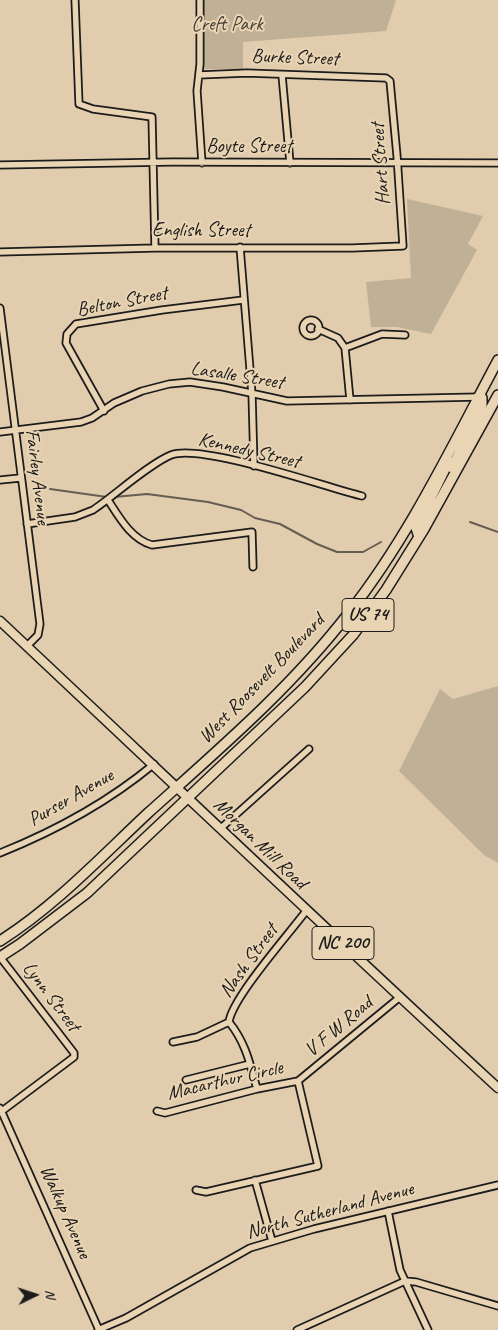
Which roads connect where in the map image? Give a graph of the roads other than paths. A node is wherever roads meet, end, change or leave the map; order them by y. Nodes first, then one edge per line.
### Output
1 (75, 0) edge
2 (200, 0) edge
3 (199, 75) junction
4 (282, 75) junction
5 (390, 81) joint
6 (154, 162) junction
7 (202, 163) junction
8 (290, 163) junction
9 (398, 163) junction
10 (498, 163) edge
11 (0, 165) edge
12 (403, 246) joint
13 (240, 247) junction
14 (155, 248) junction
15 (0, 252) edge
16 (244, 300) junction
17 (0, 308) edge
18 (318, 330) dead end
19 (405, 335) dead end
20 (345, 348) junction
21 (498, 360) edge
22 (252, 394) junction
23 (498, 396) edge
24 (478, 397) junction
25 (350, 400) junction
26 (104, 411) junction
27 (15, 430) junction
28 (0, 432) edge
29 (456, 437) junction
30 (254, 466) junction
31 (20, 478) junction
32 (0, 480) edge
33 (362, 496) dead end
34 (442, 496) junction
35 (108, 500) junction
36 (27, 524) junction
37 (419, 537) junction
38 (253, 567) dead end
39 (0, 621) edge
40 (27, 646) junction
41 (309, 749) dead end
42 (154, 764) junction
43 (177, 787) junction
44 (189, 798) junction
45 (221, 828) junction
46 (0, 853) edge
47 (306, 911) junction
48 (0, 941) edge
49 (0, 957) edge
50 (400, 997) junction
51 (230, 1022) junction
52 (173, 1042) dead end
53 (250, 1064) junction
54 (186, 1080) dead end
55 (298, 1081) junction
56 (498, 1088) edge
57 (256, 1089) junction
58 (1, 1110) edge
59 (157, 1112) dead end
60 (255, 1180) junction
61 (498, 1184) edge
62 (196, 1190) dead end
63 (388, 1211) junction
64 (272, 1241) junction
65 (405, 1281) junction
66 (498, 1306) edge
67 (98, 1330) edge
68 (297, 1330) edge
69 (428, 1330) edge

1 - 6 street
2 - 3 street
3 - 4 street, Burke Street
3 - 7 street
4 - 5 street, Burke Street
4 - 8 street
5 - 9 street, Hart Street
6 - 7 street, Boyte Street
6 - 11 street, Boyte Street
6 - 14 street
7 - 8 street, Boyte Street
8 - 9 street, Boyte Street
9 - 10 street, Boyte Street
9 - 12 street, Hart Street
12 - 13 street, English Street
13 - 14 street, English Street
13 - 16 street
14 - 15 street, English Street
16 - 22 street
16 - 26 street, Belton Street
17 - 27 street, Fairley Avenue
18 - 20 street
19 - 20 street
20 - 25 street
21 - 24 highway, West Roosevelt Boulevard / US 74
22 - 25 street, Lasalle Street
22 - 26 street, Lasalle Street
22 - 30 street
23 - 34 highway, West Roosevelt Boulevard / US 74
24 - 25 street, Lasalle Street
24 - 29 highway, West Roosevelt Boulevard / US 74
24 - 34 highway
26 - 27 street, Lasalle Street
27 - 28 street, Lasalle Street
27 - 31 street, Fairley Avenue
29 - 37 highway
29 - 43 highway, West Roosevelt Boulevard / US 74
30 - 33 street, Kennedy Street
30 - 35 street, Kennedy Street
31 - 32 street
31 - 36 street, Fairley Avenue
34 - 37 highway, West Roosevelt Boulevard / US 74
35 - 36 street, Kennedy Street
35 - 38 street
36 - 40 street, Fairley Avenue
37 - 44 highway, West Roosevelt Boulevard / US 74
39 - 40 main road, Morgan Mill Road
40 - 42 main road, Morgan Mill Road
41 - 45 street
42 - 43 main road, Morgan Mill Road
42 - 46 street, Purser Avenue
43 - 44 main road, Morgan Mill Road / NC 200
43 - 48 highway, West Roosevelt Boulevard / US 74
44 - 45 main road, Morgan Mill Road / NC 200
44 - 49 highway, West Roosevelt Boulevard / US 74
45 - 47 main road, Morgan Mill Road / NC 200
47 - 50 main road, Morgan Mill Road / NC 200
47 - 51 street, Nash Street
49 - 58 street, Lynn Street
50 - 55 street, V F W Road
50 - 56 main road, Morgan Mill Road / NC 200
51 - 52 street
51 - 53 street, Nash Street
53 - 54 street
53 - 57 street, Nash Street
55 - 57 street, Macarthur Circle
55 - 60 street, Macarthur Circle
57 - 59 street, Macarthur Circle
58 - 67 street, Walkup Avenue
60 - 62 street, Macarthur Circle
60 - 64 street
61 - 63 street, North Sutherland Avenue
63 - 64 street, North Sutherland Avenue
63 - 65 street
64 - 67 street, North Sutherland Avenue
65 - 66 street
65 - 68 street
65 - 69 street

